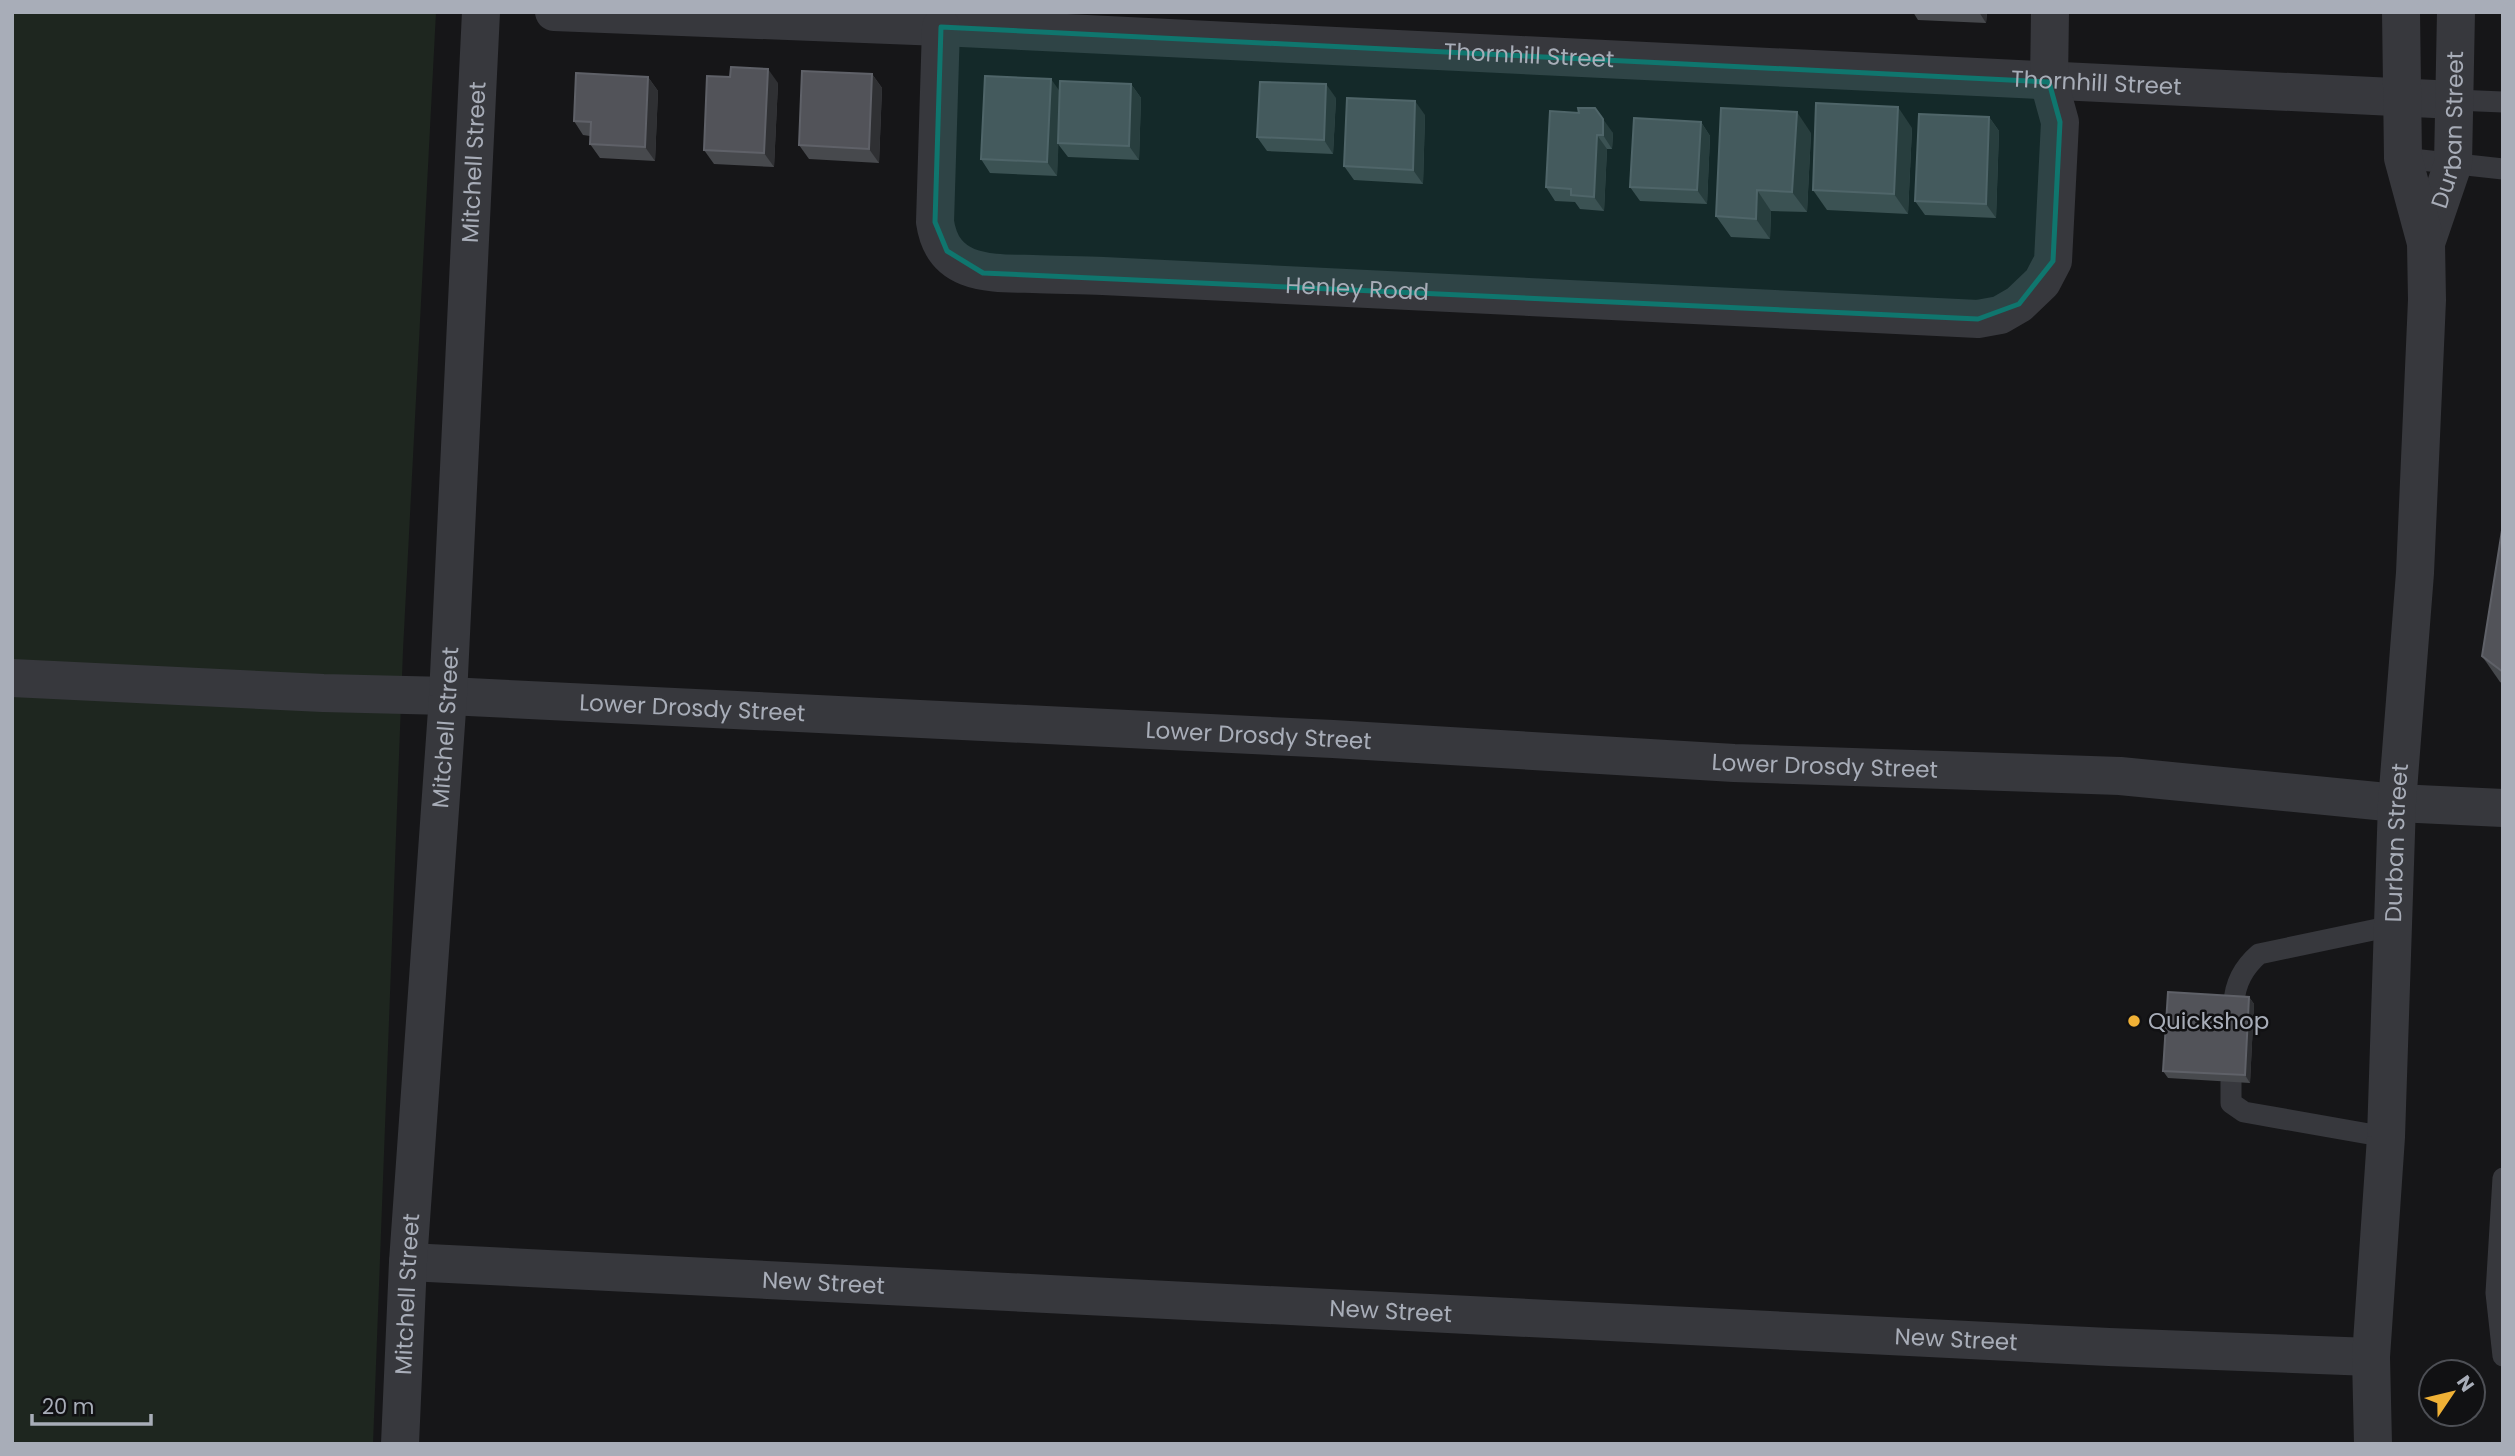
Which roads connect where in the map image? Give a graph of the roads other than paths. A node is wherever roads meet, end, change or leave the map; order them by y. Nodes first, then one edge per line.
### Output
1 (481, 12) edge
2 (554, 12) edge
3 (2050, 12) edge
4 (2401, 12) edge
5 (2456, 12) edge
6 (941, 27) junction
7 (2049, 82) junction
8 (2402, 97) junction
9 (2455, 100) junction
10 (2503, 102) edge
11 (2403, 158) junction
12 (2453, 164) junction
13 (2503, 169) edge
14 (2426, 243) junction
15 (12, 678) edge
16 (448, 696) junction
17 (2397, 803) junction
18 (2503, 808) edge
19 (2392, 926) junction
20 (2234, 1003) edge
21 (2231, 1082) edge
22 (2386, 1137) junction
23 (2503, 1178) edge
24 (408, 1262) junction
25 (2503, 1356) edge
26 (2371, 1357) junction
27 (400, 1444) edge
28 (2373, 1444) edge

1 - 16 street, Mitchell Street
2 - 6 street, Thornhill Street
3 - 7 street
4 - 8 street, Durban Street
5 - 9 street, Durban Street
6 - 7 street, Thornhill Street
6 - 7 street, Henley Road
7 - 8 street, Thornhill Street
8 - 9 street, Thornhill Street
8 - 11 street, Durban Street
9 - 10 lane, Thornhill Street
9 - 12 street, Durban Street
11 - 12 lane
11 - 14 street, Durban Street
12 - 13 lane
12 - 14 street, Durban Street
14 - 17 street, Durban Street
15 - 16 street, Lower Drosdy Street
16 - 17 street, Lower Drosdy Street
16 - 24 street, Mitchell Street
17 - 18 street, Lower Drosdy Street
17 - 19 street, Durban Street
19 - 20 lane
19 - 22 street, Durban Street
21 - 22 lane
22 - 26 street, Durban Street
23 - 25 lane
24 - 26 street, New Street
24 - 27 street, Mitchell Street
26 - 28 street, Durban Street

